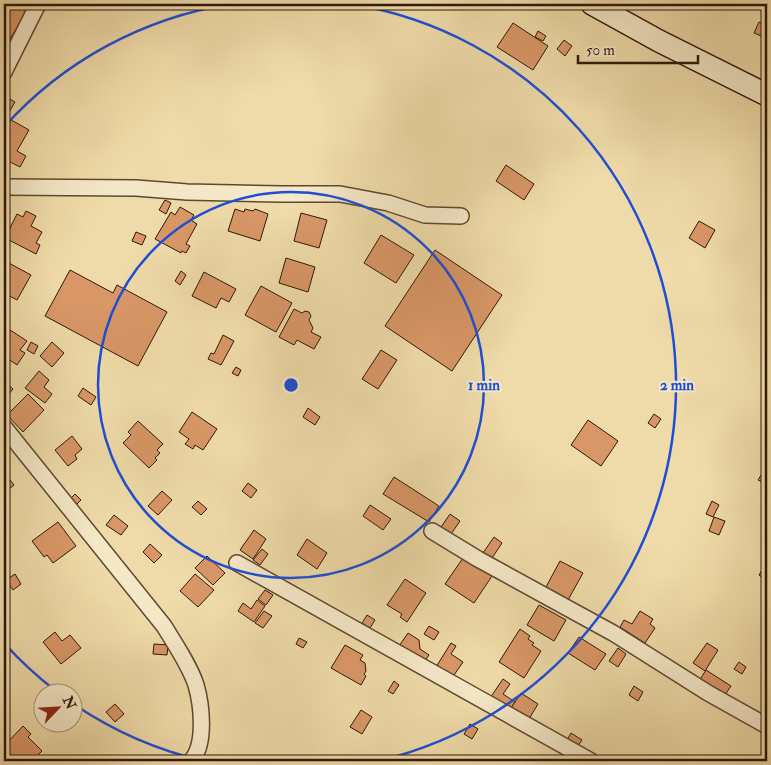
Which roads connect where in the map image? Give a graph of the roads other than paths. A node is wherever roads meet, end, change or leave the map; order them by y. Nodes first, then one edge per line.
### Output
1 (38, 4) edge
2 (592, 4) edge
3 (4, 72) edge
4 (767, 95) edge
5 (4, 186) edge
6 (461, 216) dead end
7 (4, 427) edge
8 (432, 531) dead end
9 (237, 563) dead end
10 (767, 726) edge
11 (196, 759) edge
12 (591, 761) edge

1 - 3 street
2 - 4 main road
5 - 6 street
7 - 11 street
8 - 10 street
9 - 12 street

